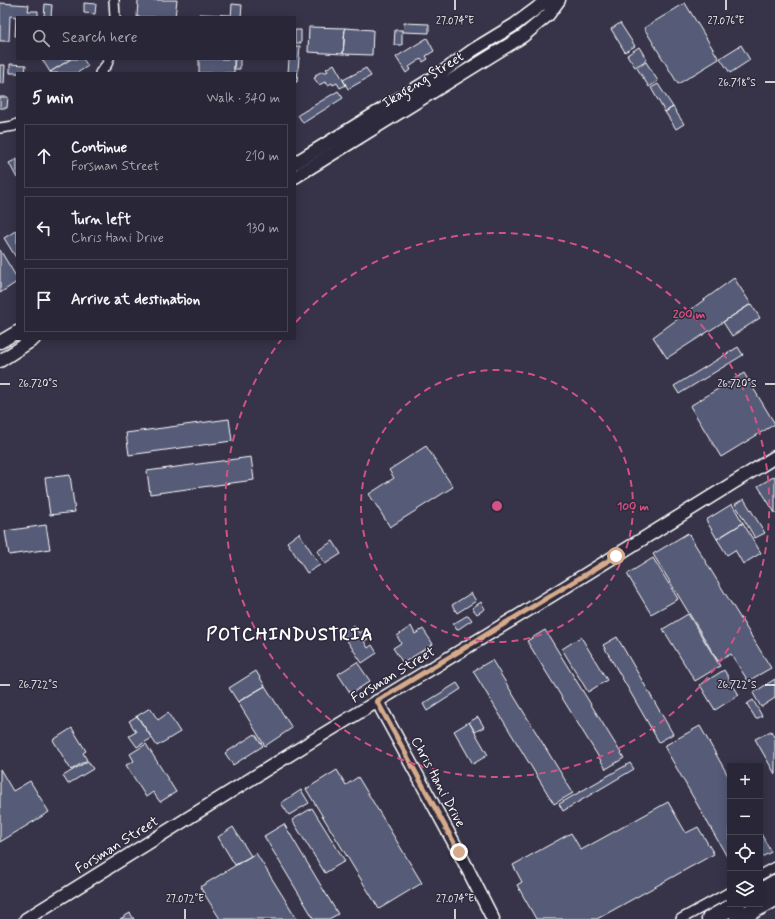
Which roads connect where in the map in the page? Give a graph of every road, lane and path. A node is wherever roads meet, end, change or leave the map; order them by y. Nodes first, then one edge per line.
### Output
1 (114, 0) edge
2 (546, 0) edge
3 (560, 0) edge
4 (115, 16) edge
5 (109, 60) edge
6 (101, 72) edge
7 (16, 125) edge
8 (0, 128) edge
9 (296, 162) edge
10 (296, 176) edge
11 (16, 333) edge
12 (32, 340) edge
13 (0, 342) edge
14 (0, 361) edge
15 (775, 457) edge
16 (377, 701) junction
17 (775, 867) edge
18 (763, 873) edge
19 (775, 884) edge
20 (763, 890) edge
21 (727, 894) edge
22 (775, 898) edge
23 (732, 907) edge
24 (26, 919) edge
25 (493, 919) edge
26 (681, 919) edge
27 (710, 919) edge
28 (738, 919) edge

1 - 4 street
2 - 9 street, Ikageng Street
3 - 10 street, Ikageng Street
5 - 6 street
7 - 8 street
11 - 13 street
12 - 14 street
15 - 16 street, Forsman Street
16 - 24 street, Forsman Street
16 - 25 street, Chris Hani Drive
17 - 18 street
19 - 20 highway
21 - 26 street
22 - 28 highway
23 - 27 highway

